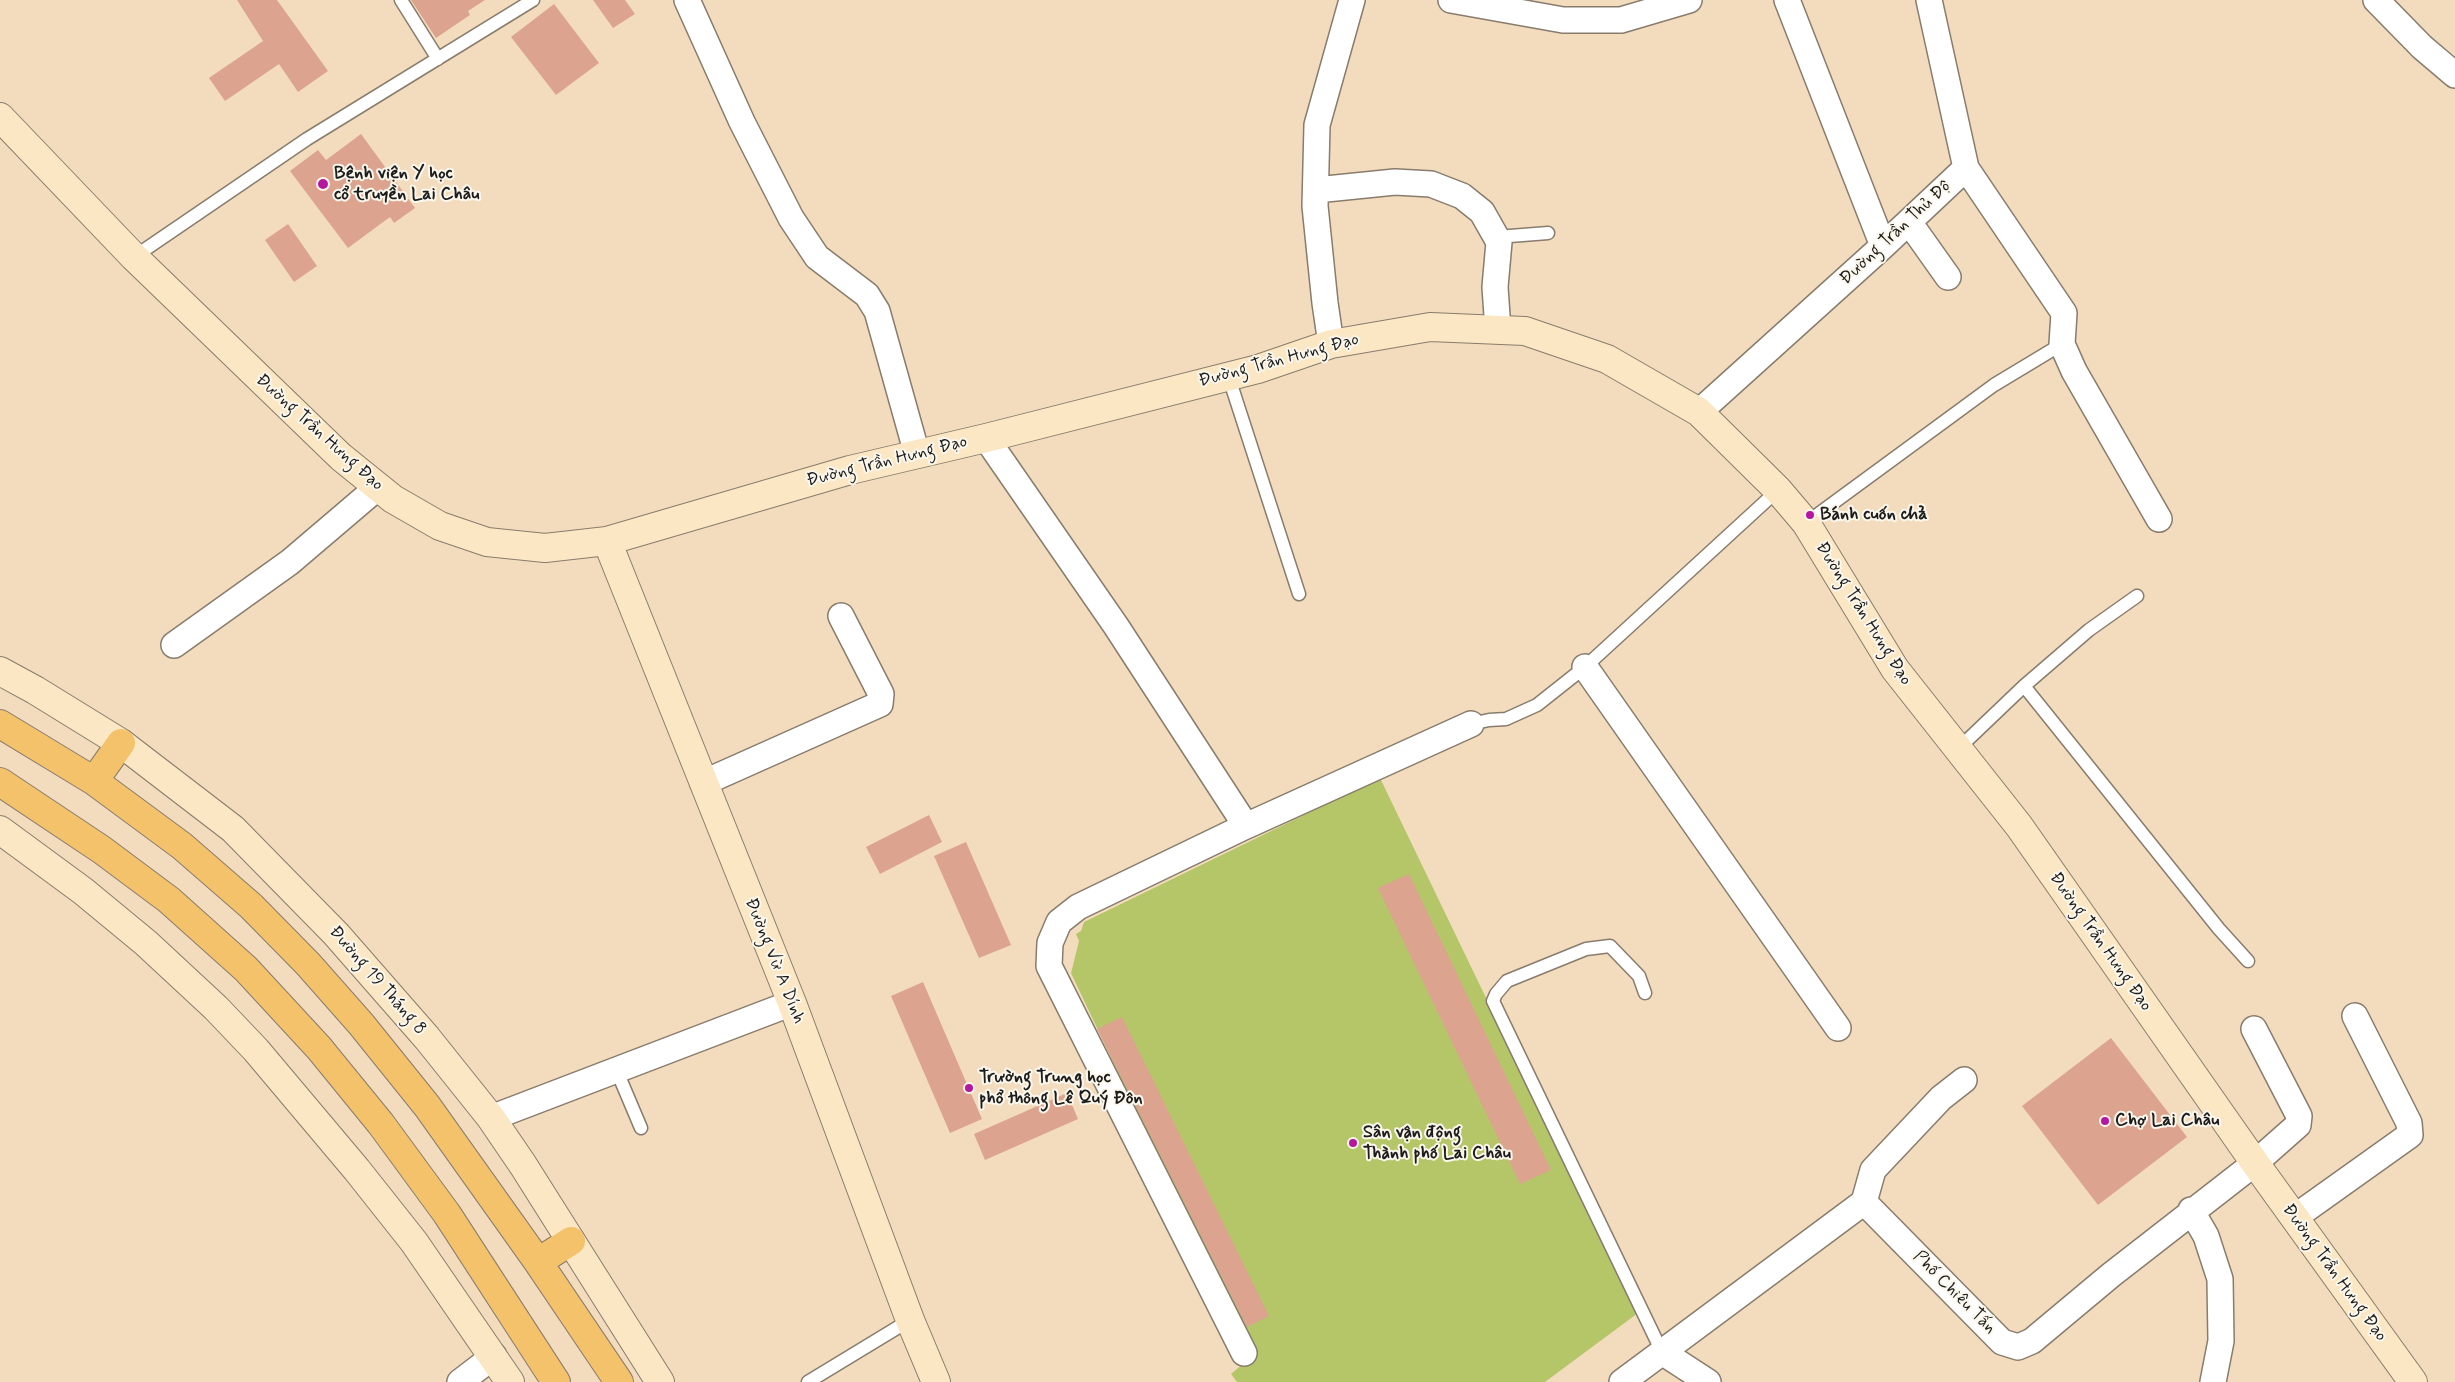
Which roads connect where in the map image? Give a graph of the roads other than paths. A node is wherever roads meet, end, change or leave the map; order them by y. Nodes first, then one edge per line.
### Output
1 (401, 0) edge
2 (533, 0) edge
3 (687, 0) edge
4 (1352, 0) edge
5 (1451, 0) edge
6 (1689, 0) edge
7 (1788, 0) edge
8 (1929, 0) edge
9 (2376, 0) edge
10 (438, 59) junction
11 (2455, 75) edge
12 (0, 117) edge
13 (1966, 168) junction
14 (1316, 190) junction
15 (1909, 222) junction
16 (1548, 233) dead end
17 (1497, 237) junction
18 (1883, 246) junction
19 (134, 257) junction
20 (1948, 278) dead end
21 (1498, 330) junction
22 (1331, 344) junction
23 (2062, 344) junction
24 (1228, 376) junction
25 (1699, 412) junction
26 (986, 438) junction
27 (917, 454) junction
28 (378, 487) junction
29 (1778, 490) junction
30 (2159, 519) dead end
31 (1806, 523) junction
32 (607, 541) junction
33 (1299, 594) dead end
34 (2137, 596) dead end
35 (841, 616) dead end
36 (174, 645) dead end
37 (1585, 667) junction
38 (0, 671) edge
39 (2024, 686) junction
40 (0, 724) edge
41 (1470, 724) joint
42 (121, 743) junction
43 (1958, 749) junction
44 (94, 781) junction
45 (0, 782) edge
46 (703, 784) junction
47 (1246, 826) junction
48 (0, 830) edge
49 (2248, 961) dead end
50 (1645, 993) dead end
51 (792, 1003) junction
52 (2355, 1016) dead end
53 (1838, 1028) dead end
54 (2254, 1029) dead end
55 (616, 1069) junction
56 (1964, 1080) dead end
57 (491, 1118) junction
58 (641, 1128) dead end
59 (2255, 1163) junction
60 (1864, 1202) junction
61 (2191, 1210) junction
62 (2294, 1217) junction
63 (571, 1241) junction
64 (538, 1262) junction
65 (910, 1320) junction
66 (1662, 1352) junction
67 (1244, 1353) dead end
68 (494, 1356) junction
69 (460, 1382) edge
70 (510, 1382) edge
71 (556, 1382) edge
72 (619, 1382) edge
73 (660, 1382) edge
74 (808, 1382) edge
75 (936, 1382) edge
76 (1622, 1382) edge
77 (1708, 1382) edge
78 (2213, 1382) edge
79 (2413, 1382) edge

1 - 10 lane
2 - 10 lane
3 - 27 street
4 - 14 street
5 - 6 street
7 - 18 street
8 - 13 street, Đường Trần Thủ Độ
9 - 11 street
10 - 19 lane
12 - 19 main road, Đường Trần Hưng Đạo
13 - 15 street, Đường Trần Thủ Độ
13 - 23 street
14 - 17 street
14 - 22 street
15 - 18 street, Đường Trần Thủ Độ
15 - 20 street
16 - 17 lane
17 - 21 street
18 - 25 street, Đường Trần Thủ Độ
19 - 28 main road, Đường Trần Hưng Đạo
21 - 22 main road, Đường Trần Hưng Đạo
21 - 25 main road, Đường Trần Hưng Đạo
22 - 24 main road, Đường Trần Hưng Đạo
23 - 30 street
23 - 31 lane
24 - 26 main road, Đường Trần Hưng Đạo
24 - 33 lane
25 - 29 main road, Đường Trần Hưng Đạo
26 - 27 main road, Đường Trần Hưng Đạo
26 - 47 street
27 - 32 main road, Đường Trần Hưng Đạo
28 - 32 main road, Đường Trần Hưng Đạo
28 - 36 street
29 - 31 main road, Đường Trần Hưng Đạo
29 - 37 lane
31 - 43 main road, Đường Trần Hưng Đạo
32 - 46 main road, Đường Vừ A Dính
34 - 39 lane
35 - 46 street
37 - 41 lane
37 - 53 street
38 - 42 main road, Đường 19 Tháng 8
39 - 43 lane
39 - 49 lane
40 - 44 highway
41 - 47 street
42 - 44 highway
42 - 57 main road, Đường 19 Tháng 8
43 - 59 main road, Đường Trần Hưng Đạo
44 - 64 highway
45 - 71 highway
46 - 51 main road, Đường Vừ A Dính
47 - 67 street
48 - 68 main road
50 - 66 lane
51 - 55 street
51 - 65 main road, Đường Vừ A Dính
52 - 62 street
54 - 59 street, Phố Chiêu Tấn
55 - 57 street
55 - 58 lane
56 - 60 street
57 - 63 main road, Đường 19 Tháng 8
59 - 61 street, Phố Chiêu Tấn
59 - 62 main road, Đường Trần Hưng Đạo
60 - 61 street, Phố Chiêu Tấn
60 - 66 street
61 - 78 street
62 - 79 main road, Đường Trần Hưng Đạo
63 - 64 highway
63 - 73 main road, Đường 19 Tháng 8
64 - 72 highway
65 - 74 lane
65 - 75 main road, Đường Vừ A Dính
66 - 76 street
66 - 77 street
68 - 69 street
68 - 70 main road

